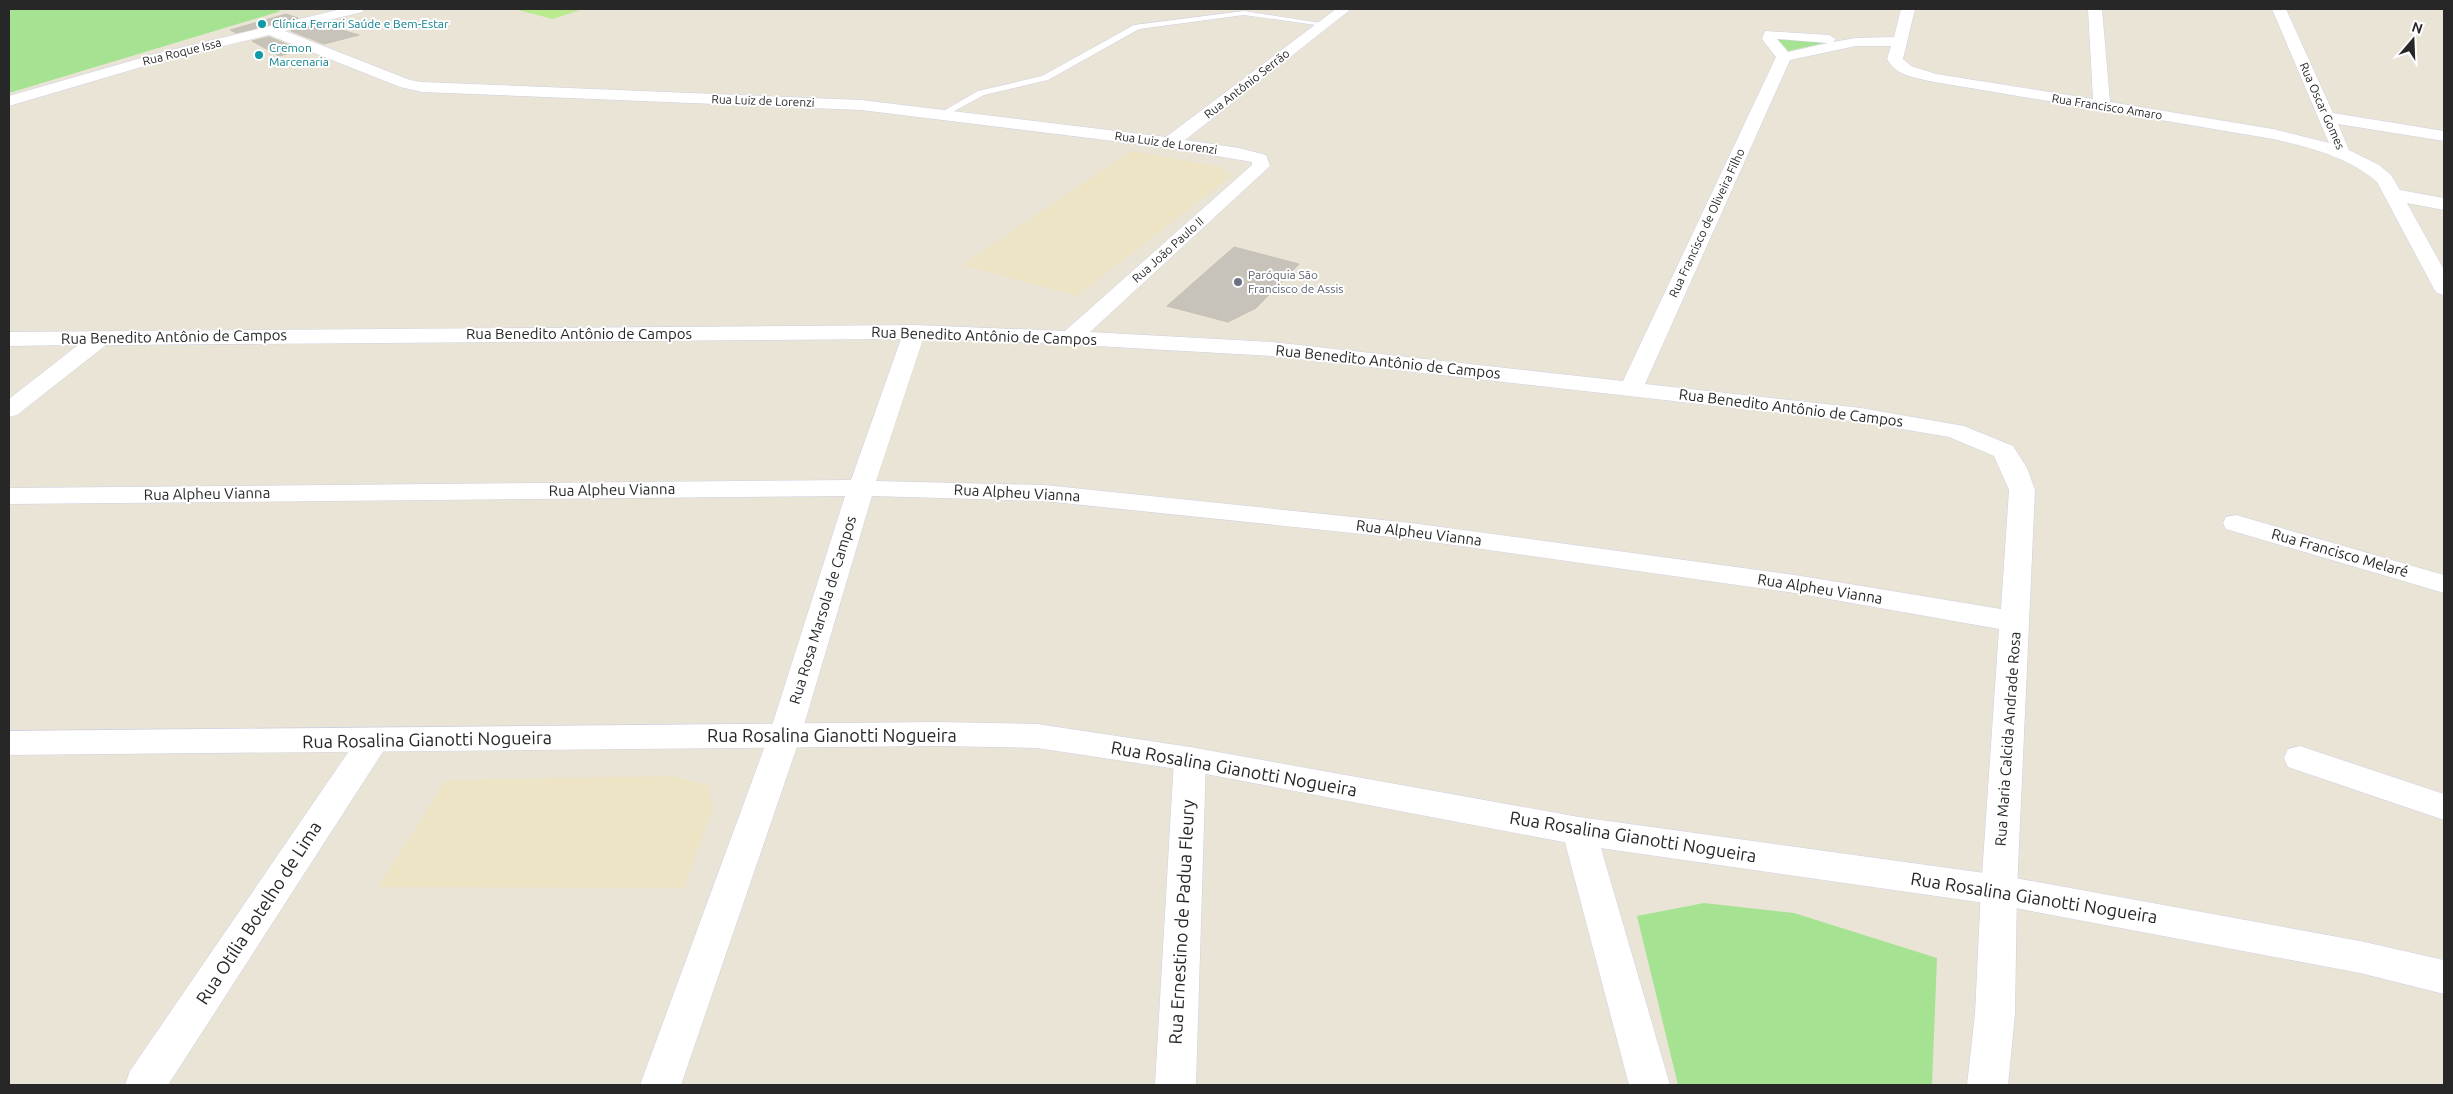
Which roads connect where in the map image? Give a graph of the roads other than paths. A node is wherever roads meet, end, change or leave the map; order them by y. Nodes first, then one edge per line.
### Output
1 (357, 9) edge
2 (1344, 9) edge
3 (1908, 9) edge
4 (2095, 9) edge
5 (2279, 9) edge
6 (1323, 24) junction
7 (270, 30) junction
8 (1898, 41) junction
9 (1858, 42) junction
10 (1784, 57) junction
11 (9, 101) edge
12 (2102, 107) junction
13 (942, 114) junction
14 (2326, 117) junction
15 (2444, 136) edge
16 (1170, 143) junction
17 (2342, 153) junction
18 (1261, 161) joint
19 (2396, 195) junction
20 (2444, 204) edge
21 (2444, 289) edge
22 (914, 332) junction
23 (1071, 337) junction
24 (101, 338) junction
25 (9, 340) edge
26 (1631, 389) junction
27 (9, 410) edge
28 (1954, 430) joint
29 (861, 488) junction
30 (9, 496) edge
31 (2236, 523) dead end
32 (2444, 584) edge
33 (2016, 622) junction
34 (785, 735) junction
35 (373, 742) junction
36 (9, 743) edge
37 (2300, 758) dead end
38 (1190, 760) junction
39 (2444, 807) edge
40 (1579, 831) junction
41 (1999, 890) junction
42 (2444, 977) edge
43 (145, 1085) edge
44 (660, 1085) edge
45 (1174, 1085) edge
46 (1650, 1085) edge
47 (1988, 1085) edge

1 - 7 street, Rua Roque Issa
2 - 6 street, Rua Antônio Serrão
3 - 8 street
4 - 12 street
5 - 14 street, Rua Oscar Gomes
6 - 13 lane
6 - 16 street, Rua Antônio Serrão
7 - 11 street, Rua Roque Issa
7 - 13 street, Rua Luiz de Lorenzi
8 - 9 street
8 - 12 street, Rua Francisco Amaro
9 - 10 street
9 - 10 street
10 - 26 street, Rua Francisco de Oliveira Filho
12 - 17 street, Rua Francisco Amaro
13 - 16 street, Rua Luiz de Lorenzi
14 - 15 street
14 - 17 street, Rua Oscar Gomes
16 - 18 street, Rua Luiz de Lorenzi
17 - 19 street, Rua Oscar Gomes
18 - 23 street, Rua João Paulo II
19 - 20 street
19 - 21 street, Rua Oscar Gomes
22 - 23 street, Rua Benedito Antônio de Campos
22 - 24 street, Rua Benedito Antônio de Campos
22 - 29 street, Rua Rosa Marsola de Campos
23 - 26 street, Rua Benedito Antônio de Campos
24 - 25 street, Rua Benedito Antônio de Campos
24 - 27 street
26 - 28 street, Rua Benedito Antônio de Campos
28 - 33 street, Rua Maria Calcida Andrade Rosa
29 - 30 street, Rua Alpheu Vianna
29 - 33 street, Rua Alpheu Vianna
29 - 34 street, Rua Rosa Marsola de Campos
31 - 32 street, Rua Francisco Melaré
33 - 41 street, Rua Maria Calcida Andrade Rosa
34 - 35 street, Rua Rosalina Gianotti Nogueira
34 - 38 street, Rua Rosalina Gianotti Nogueira
34 - 44 street, Rua Rosa Marsola de Campos
35 - 36 street, Rua Rosalina Gianotti Nogueira
35 - 43 street, Rua Otília Botelho de Lima
37 - 39 street
38 - 40 street, Rua Rosalina Gianotti Nogueira
38 - 45 street, Rua Ernestino de Padua Fleury
40 - 41 street, Rua Rosalina Gianotti Nogueira
40 - 46 street
41 - 42 street, Rua Rosalina Gianotti Nogueira
41 - 47 street, Rua Maria Calcida Andrade Rosa

